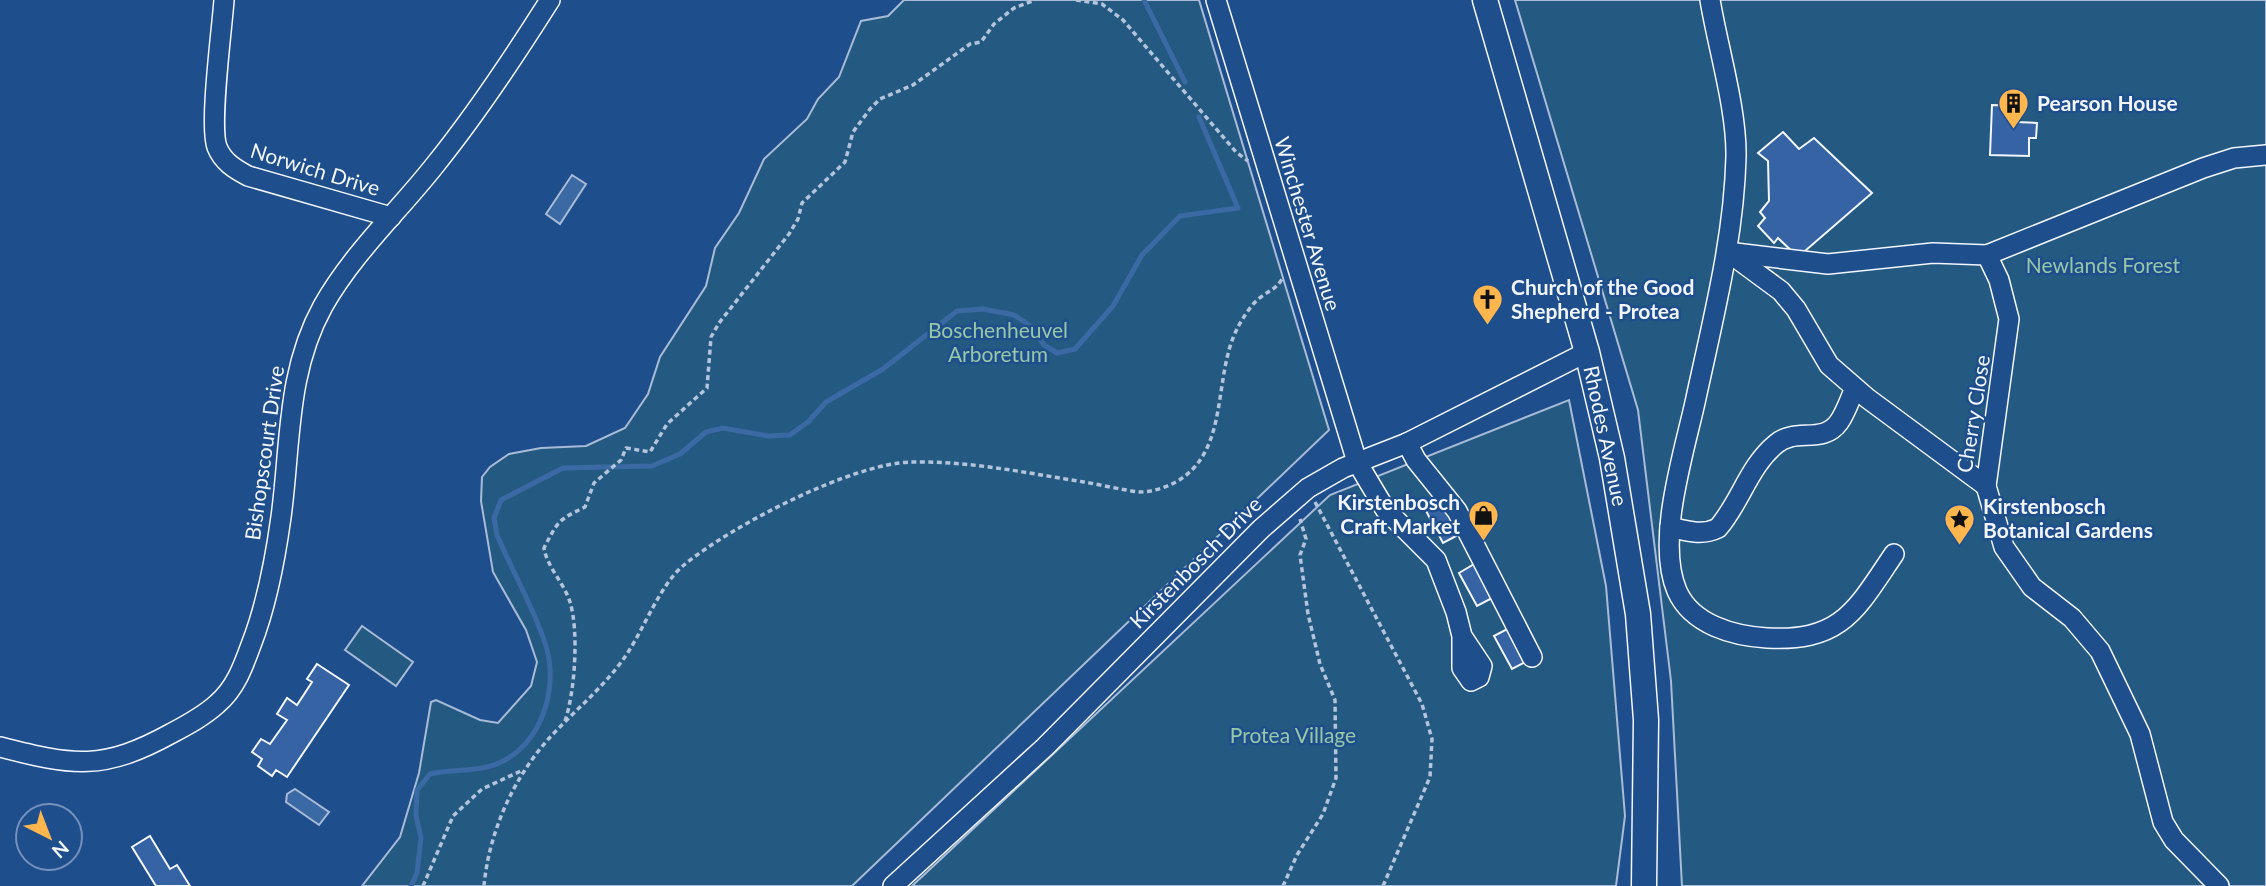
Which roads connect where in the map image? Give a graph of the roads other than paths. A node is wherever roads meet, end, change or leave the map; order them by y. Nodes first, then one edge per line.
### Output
1 (224, 0) edge
2 (550, 0) edge
3 (1216, 0) edge
4 (1485, 0) edge
5 (1710, 0) edge
6 (2266, 155) edge
7 (391, 217) junction
8 (1727, 252) junction
9 (1987, 255) junction
10 (1587, 352) junction
11 (1855, 388) junction
12 (1407, 443) junction
13 (1357, 462) junction
14 (1986, 486) junction
15 (1670, 527) junction
16 (1894, 554) dead end
17 (1462, 636) dead end
18 (1532, 657) dead end
19 (0, 747) edge
20 (893, 886) edge
21 (1644, 886) edge
22 (2219, 886) edge

1 - 7 street, Norwich Drive
2 - 7 street, Bishopscourt Drive
3 - 13 street, Winchester Avenue
4 - 10 main road, Rhodes Avenue
5 - 8 street
6 - 9 street
7 - 19 street, Bishopscourt Drive
8 - 9 street
8 - 11 street
8 - 15 street
9 - 14 street, Cherry Close
10 - 12 street, Kirstenbosch Drive
10 - 21 main road, Rhodes Avenue
11 - 14 street
11 - 15 street
12 - 13 street, Kirstenbosch Drive
12 - 18 street
13 - 17 street, Winchester Avenue
13 - 20 street, Kirstenbosch Drive
14 - 22 street, Cherry Close
15 - 16 street

